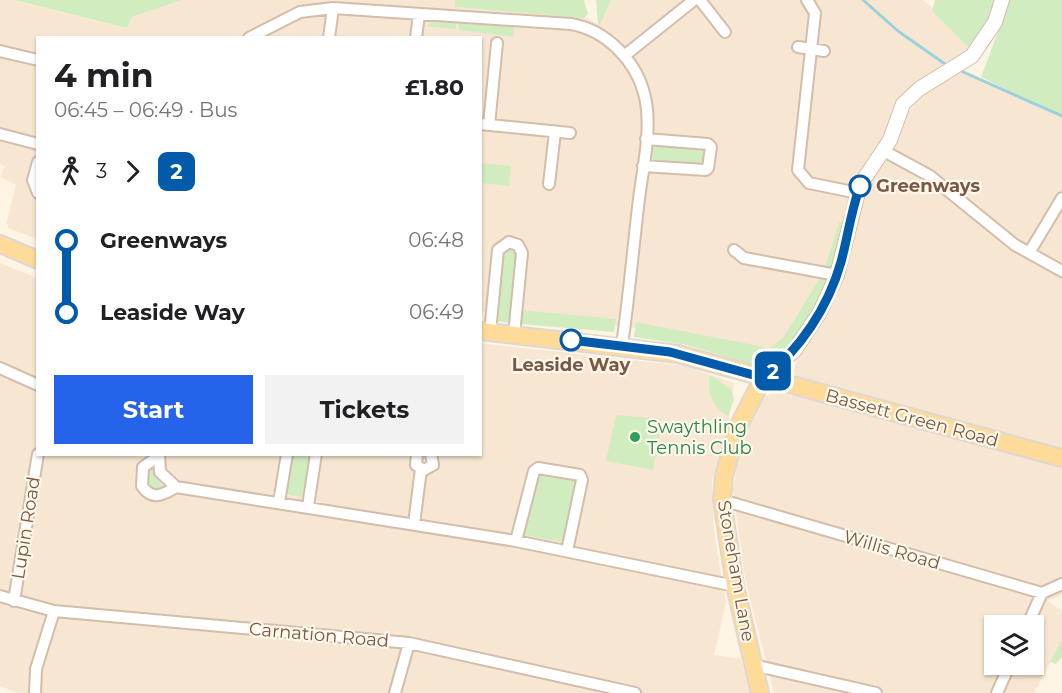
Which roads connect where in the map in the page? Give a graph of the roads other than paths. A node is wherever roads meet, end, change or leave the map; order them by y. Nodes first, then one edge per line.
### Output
1 (694, 0) edge
2 (700, 0) edge
3 (807, 0) edge
4 (1002, 0) edge
5 (333, 9) junction
6 (419, 14) junction
7 (725, 32) dead end
8 (253, 36) edge
9 (329, 36) edge
10 (416, 36) edge
11 (497, 43) dead end
12 (798, 47) dead end
13 (811, 49) junction
14 (0, 51) edge
15 (824, 51) dead end
16 (624, 56) junction
17 (36, 60) edge
18 (484, 124) edge
19 (555, 132) junction
20 (570, 133) dead end
21 (0, 134) edge
22 (646, 139) junction
23 (36, 143) edge
24 (884, 151) junction
25 (643, 166) junction
26 (36, 169) edge
27 (549, 184) dead end
28 (36, 188) edge
29 (858, 193) junction
30 (1062, 198) edge
31 (0, 244) edge
32 (734, 250) dead end
33 (1029, 253) junction
34 (36, 259) edge
35 (1062, 271) edge
36 (837, 275) junction
37 (485, 332) edge
38 (514, 335) junction
39 (622, 345) junction
40 (0, 368) edge
41 (764, 378) junction
42 (36, 384) edge
43 (38, 456) edge
44 (158, 456) edge
45 (159, 456) edge
46 (287, 456) edge
47 (316, 456) edge
48 (416, 456) edge
49 (432, 456) edge
50 (1062, 458) edge
51 (421, 469) junction
52 (176, 487) junction
53 (722, 500) junction
54 (279, 502) junction
55 (308, 507) junction
56 (414, 524) junction
57 (516, 541) junction
58 (567, 551) junction
59 (1062, 584) edge
60 (735, 586) junction
61 (1042, 593) junction
62 (0, 596) edge
63 (14, 601) junction
64 (54, 611) junction
65 (1033, 615) edge
66 (409, 643) junction
67 (753, 664) junction
68 (1005, 675) edge
69 (35, 693) edge
70 (395, 693) edge
71 (634, 693) edge
72 (760, 693) edge
73 (876, 693) edge
74 (997, 693) edge

1 - 16 street
2 - 7 street
3 - 13 street
4 - 24 street, Stoneham Lane
5 - 6 street
5 - 8 street
5 - 9 street
6 - 10 street
6 - 16 street
11 - 18 street
12 - 13 street
13 - 15 street
13 - 29 street
14 - 17 street
16 - 22 street
18 - 19 street
19 - 20 street
19 - 27 street
21 - 23 street
22 - 25 street
22 - 25 street
24 - 29 street, Stoneham Lane
24 - 33 street
25 - 39 street
26 - 28 street
29 - 36 street, Stoneham Lane
30 - 33 street
31 - 34 main road
32 - 36 street
33 - 35 street
36 - 41 street, Stoneham Lane
37 - 38 main road, Bassett Green Road
37 - 38 street, Bassett Green Road
38 - 39 main road, Bassett Green Road
39 - 41 main road, Bassett Green Road
40 - 42 street
41 - 50 main road, Bassett Green Road
41 - 53 main road, Stoneham Lane
43 - 63 street, Lupin Road
44 - 52 street
45 - 52 street
46 - 54 street
47 - 55 street
48 - 51 street
49 - 51 street
51 - 56 street
52 - 54 street
53 - 60 main road, Stoneham Lane
53 - 61 street, Willis Road
54 - 55 street
55 - 56 street
56 - 57 street
57 - 58 street
57 - 58 street
58 - 60 street
59 - 61 street
60 - 67 main road, Stoneham Lane
61 - 65 street
62 - 63 street, Carnation Road
63 - 64 street, Carnation Road
64 - 66 street, Carnation Road
64 - 69 street
66 - 70 street
66 - 71 street, Carnation Road
67 - 72 main road, Stoneham Lane
67 - 73 street
68 - 74 street

